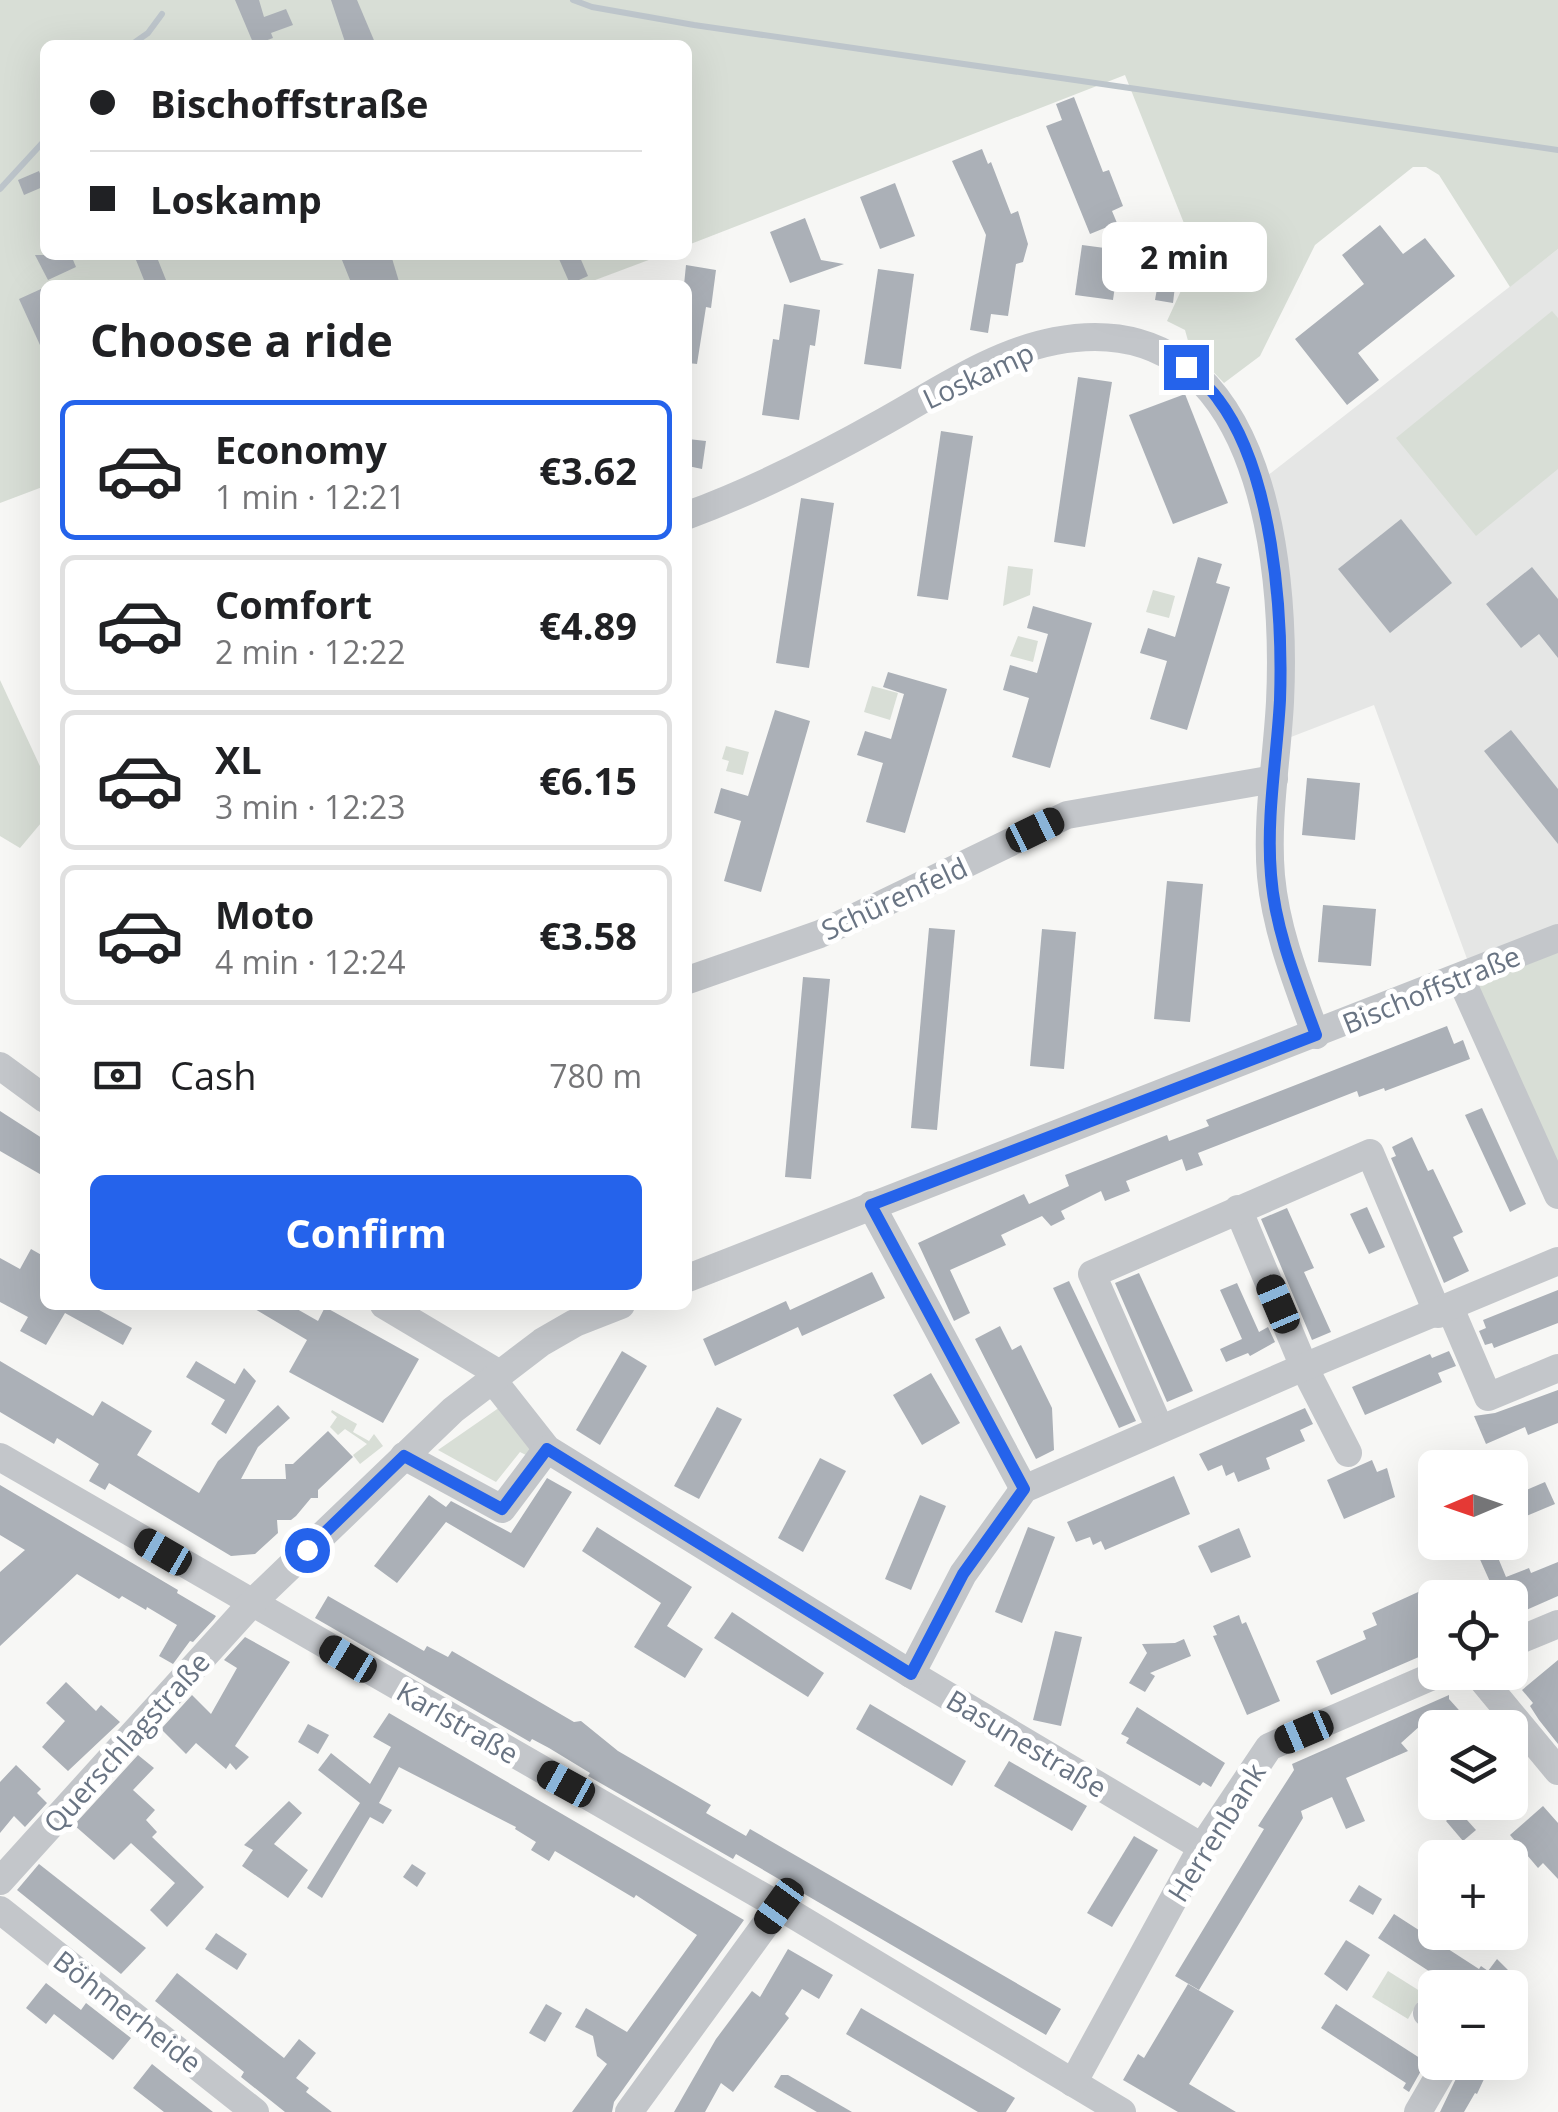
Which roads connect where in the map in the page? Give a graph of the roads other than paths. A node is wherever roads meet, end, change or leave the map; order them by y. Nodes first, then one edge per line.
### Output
1 (692, 513) edge
2 (1274, 780) junction
3 (1558, 938) edge
4 (1460, 976) junction
5 (692, 979) edge
6 (1316, 1035) junction
7 (0, 1066) edge
8 (40, 1095) edge
9 (1558, 1195) edge
10 (871, 1205) junction
11 (1238, 1209) junction
12 (1558, 1261) edge
13 (692, 1276) edge
14 (392, 1310) edge
15 (608, 1310) edge
16 (1444, 1311) junction
17 (1304, 1367) junction
18 (1558, 1368) edge
19 (495, 1376) junction
20 (1160, 1429) junction
21 (547, 1449) junction
22 (1348, 1454) dead end
23 (404, 1456) junction
24 (0, 1457) edge
25 (1024, 1489) junction
26 (252, 1602) junction
27 (1558, 1624) edge
28 (1528, 1636) edge
29 (911, 1674) junction
30 (1418, 1682) edge
31 (1491, 1690) edge
32 (1558, 1771) edge
33 (1202, 1847) junction
34 (0, 1881) edge
35 (779, 1906) junction
36 (0, 1910) edge
37 (1437, 2080) edge
38 (1073, 2083) junction
39 (255, 2112) edge
40 (630, 2112) edge
41 (1122, 2112) edge
42 (1418, 2112) edge

1 - 2 street, Loskamp
2 - 5 street, Schürenfeld
2 - 6 street, Loskamp
3 - 4 street, Bischoffstraße
4 - 6 street, Bischoffstraße
4 - 9 street
6 - 10 street, Bischoffstraße
7 - 8 street
10 - 13 street, Bischoffstraße
10 - 25 street
11 - 16 street
11 - 17 street
11 - 20 street
12 - 16 street
14 - 19 street, Basunestraße
15 - 19 street
16 - 17 street
16 - 18 street
17 - 20 street
17 - 22 street
19 - 21 street, Basunestraße
19 - 23 street
20 - 25 street
21 - 23 street
21 - 29 street, Basunestraße
23 - 26 street
24 - 26 street, Karlstraße
25 - 29 street
26 - 34 street, Querschlagstraße
26 - 35 street, Karlstraße
27 - 28 street
29 - 33 street, Basunestraße
30 - 33 street, Herrenbank
31 - 32 street
33 - 38 street, Herrenbank
35 - 38 street, Karlstraße
35 - 40 street
36 - 39 street, Böhmerheide
37 - 42 street
38 - 41 street, Karlstraße

